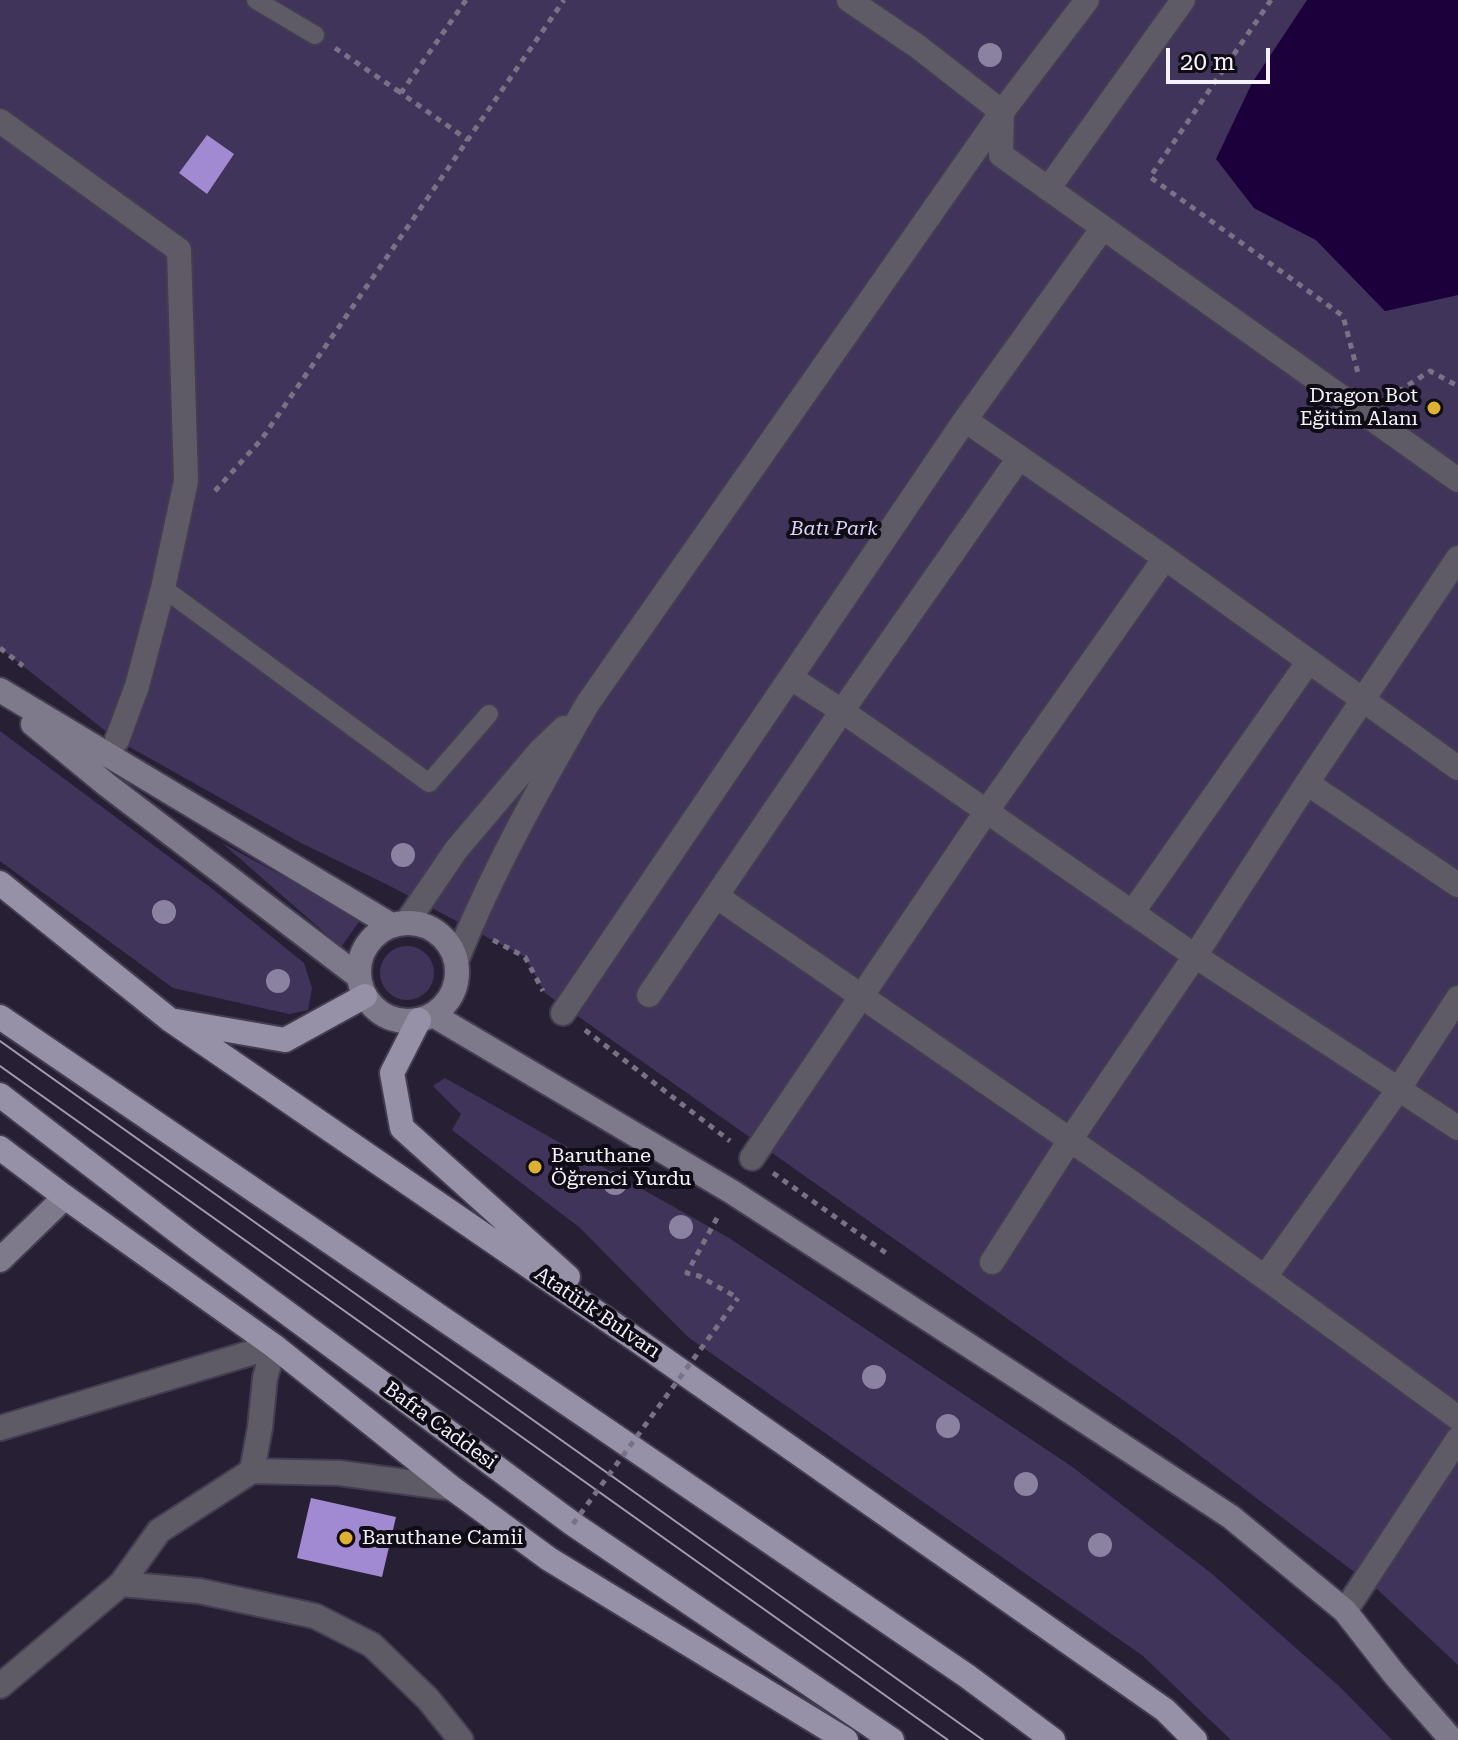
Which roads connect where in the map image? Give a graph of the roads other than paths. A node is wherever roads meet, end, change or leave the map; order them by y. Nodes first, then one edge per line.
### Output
1 (256, 0) edge
2 (849, 0) edge
3 (1087, 0) edge
4 (1183, 0) edge
5 (315, 35) road end
6 (1002, 112) junction
7 (0, 121) edge
8 (1048, 189) junction
9 (1102, 229) junction
10 (965, 420) junction
11 (1019, 458) junction
12 (1458, 480) edge
13 (1165, 558) junction
14 (1458, 558) edge
15 (163, 588) junction
16 (1309, 661) junction
17 (791, 678) junction
18 (0, 690) edge
19 (0, 697) edge
20 (1364, 701) junction
21 (588, 703) junction
22 (842, 711) junction
23 (489, 714) dead end
24 (117, 740) dead end
25 (1458, 768) edge
26 (1307, 783) junction
27 (986, 812) junction
28 (0, 883) edge
29 (1458, 885) edge
30 (716, 896) junction
31 (1132, 913) junction
32 (399, 923) junction
33 (1195, 956) junction
34 (457, 959) junction
35 (362, 986) junction
36 (649, 995) dead end
37 (861, 998) junction
38 (1458, 998) edge
39 (563, 1013) dead end
40 (0, 1017) edge
41 (426, 1018) junction
42 (169, 1019) junction
43 (1398, 1090) junction
44 (0, 1095) edge
45 (1458, 1128) edge
46 (1070, 1140) junction
47 (0, 1148) edge
48 (752, 1158) dead end
49 (65, 1197) junction
50 (0, 1260) edge
51 (992, 1262) dead end
52 (1265, 1277) junction
53 (641, 1343) junction
54 (274, 1346) junction
55 (1458, 1418) edge
56 (0, 1428) edge
57 (1458, 1439) edge
58 (252, 1471) junction
59 (452, 1488) junction
60 (121, 1584) junction
61 (1345, 1611) junction
62 (0, 1686) edge
63 (461, 1740) edge
64 (846, 1740) edge
65 (892, 1740) edge
66 (1053, 1740) edge
67 (1195, 1740) edge
68 (1452, 1740) edge

1 - 5 lane
2 - 6 street
3 - 6 street
4 - 8 street
6 - 8 street
6 - 21 street
7 - 15 street
8 - 9 street
9 - 10 street
9 - 12 street
10 - 11 street
10 - 17 street
11 - 13 street
11 - 22 street
13 - 16 street
13 - 27 street
14 - 20 street
15 - 23 lane
15 - 24 street
16 - 20 street
16 - 31 street
17 - 22 street
17 - 39 street
18 - 32 main road
19 - 35 main road
20 - 25 street
20 - 26 street
21 - 32 street
21 - 34 street
22 - 27 street
22 - 30 street
26 - 29 street
26 - 33 street
27 - 31 street
27 - 37 street
28 - 42 main road, Atatürk Bulvarı
30 - 36 street
30 - 37 street
31 - 33 street
32 - 34 main road
32 - 35 main road
33 - 43 street
33 - 46 street
34 - 41 main road
35 - 41 main road
35 - 42 main road
37 - 46 street
37 - 48 street
38 - 43 street
40 - 66 main road
41 - 53 main road
41 - 61 main road
42 - 53 main road, Atatürk Bulvarı
43 - 45 street
43 - 52 street
44 - 65 main road, Bafra Caddesi
46 - 51 street
46 - 52 street
47 - 49 main road, Bafra Caddesi
49 - 50 main road
49 - 54 main road, Bafra Caddesi
52 - 55 street
53 - 67 main road, Atatürk Bulvarı
54 - 56 street
54 - 58 street
54 - 59 main road, Bafra Caddesi
57 - 61 street
58 - 59 street
58 - 60 street
59 - 64 main road, Bafra Caddesi
60 - 62 street
60 - 63 street
61 - 68 main road

